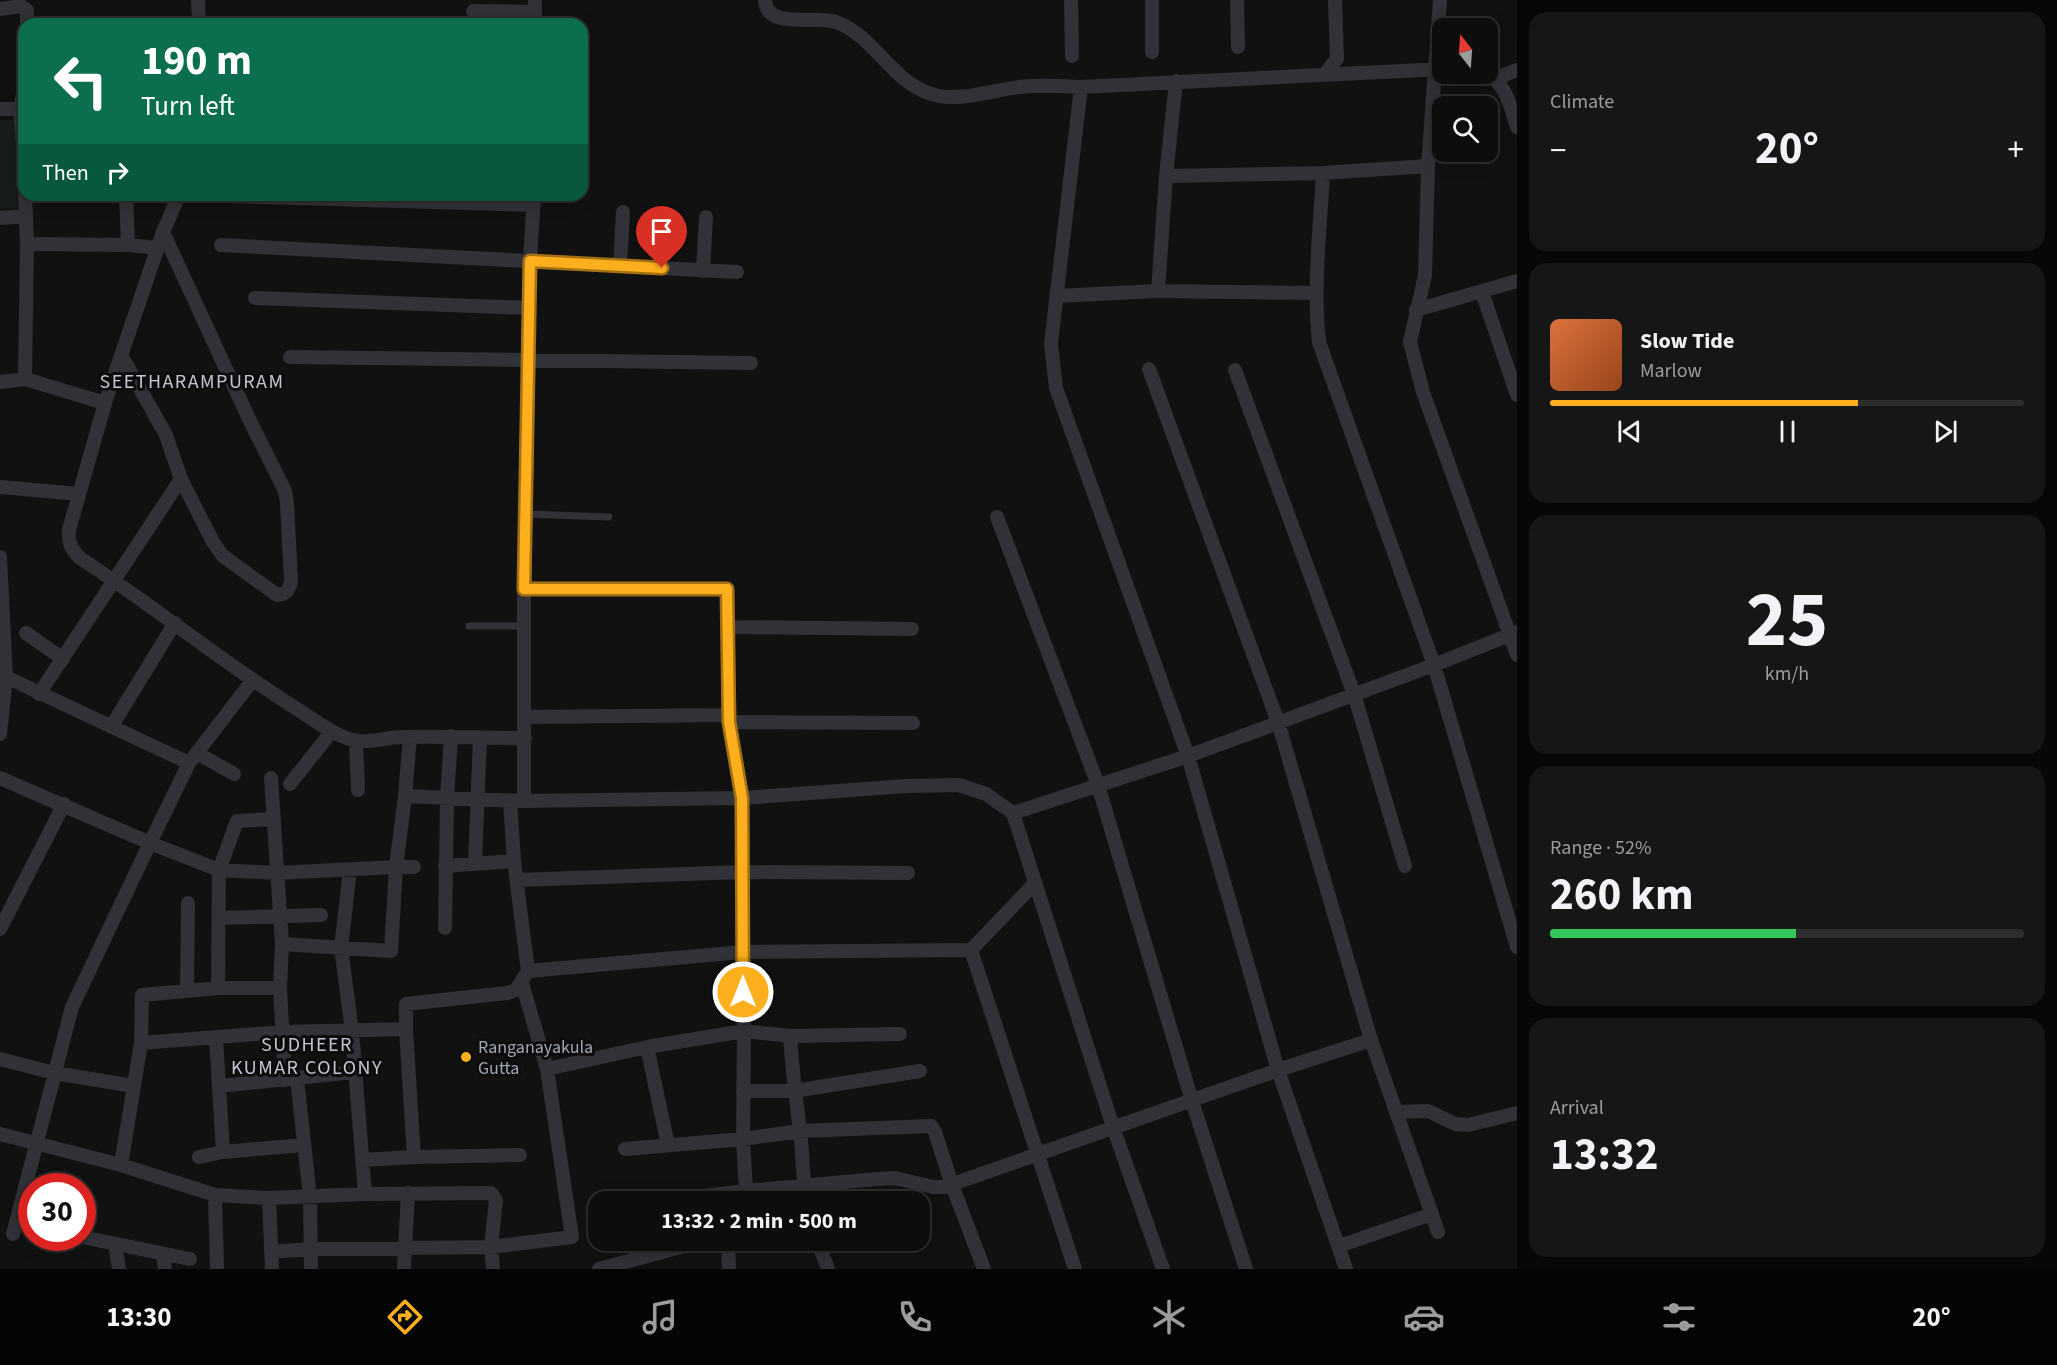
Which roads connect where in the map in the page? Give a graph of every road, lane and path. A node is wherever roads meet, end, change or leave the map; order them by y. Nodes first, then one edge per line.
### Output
1 (198, 0) edge
2 (765, 0) edge
3 (1071, 0) edge
4 (1152, 0) edge
5 (1237, 0) edge
6 (1335, 0) edge
7 (1440, 0) edge
8 (26, 5) edge
9 (0, 9) edge
10 (473, 11) dead end
11 (535, 12) edge
12 (199, 18) edge
13 (1439, 18) edge
14 (1238, 47) dead end
15 (1152, 52) dead end
16 (1072, 56) dead end
17 (1432, 69) edge
18 (1517, 70) edge
19 (1498, 74) edge
20 (1324, 75) junction
21 (1176, 81) junction
22 (1436, 84) edge
23 (1497, 84) edge
24 (1081, 87) junction
25 (0, 109) edge
26 (18, 110) edge
27 (1517, 127) edge
28 (1428, 166) junction
29 (1323, 173) junction
30 (1166, 176) junction
31 (25, 201) edge
32 (126, 201) edge
33 (176, 201) edge
34 (534, 201) edge
35 (623, 212) dead end
36 (25, 216) junction
37 (706, 217) dead end
38 (0, 218) edge
39 (162, 232) junction
40 (27, 244) junction
41 (128, 245) junction
42 (221, 245) dead end
43 (157, 248) junction
44 (530, 261) junction
45 (620, 266) junction
46 (703, 271) junction
47 (736, 272) dead end
48 (1517, 281) edge
49 (1158, 291) junction
50 (1482, 292) junction
51 (1317, 293) junction
52 (1056, 296) junction
53 (255, 298) dead end
54 (529, 308) junction
55 (1416, 310) junction
56 (121, 355) junction
57 (290, 357) dead end
58 (529, 358) junction
59 (751, 363) dead end
60 (1149, 369) dead end
61 (1235, 370) dead end
62 (25, 379) junction
63 (0, 382) edge
64 (1517, 395) edge
65 (105, 403) junction
66 (182, 479) junction
67 (0, 487) edge
68 (79, 494) junction
69 (525, 514) junction
70 (609, 517) dead end
71 (997, 517) dead end
72 (0, 557) edge
73 (116, 581) junction
74 (524, 589) junction
75 (1, 602) edge
76 (175, 623) junction
77 (469, 626) dead end
78 (524, 626) junction
79 (728, 627) junction
80 (912, 629) dead end
81 (26, 633) dead end
82 (1514, 634) edge
83 (1517, 655) edge
84 (63, 659) junction
85 (1434, 665) junction
86 (6, 678) junction
87 (252, 681) junction
88 (39, 694) junction
89 (1354, 694) junction
90 (525, 717) junction
91 (729, 719) junction
92 (1278, 722) junction
93 (913, 723) dead end
94 (111, 727) junction
95 (332, 731) junction
96 (0, 734) edge
97 (451, 736) junction
98 (410, 737) junction
99 (480, 738) junction
100 (525, 738) junction
101 (356, 741) junction
102 (1188, 756) junction
103 (193, 758) junction
104 (234, 774) dead end
105 (0, 778) edge
106 (271, 778) dead end
107 (290, 784) dead end
108 (1098, 785) junction
109 (358, 790) dead end
110 (405, 796) junction
111 (742, 798) junction
112 (447, 799) junction
113 (477, 800) junction
114 (510, 801) junction
115 (524, 801) junction
116 (64, 804) junction
117 (1013, 813) junction
118 (273, 819) junction
119 (150, 843) junction
120 (514, 861) junction
121 (475, 863) junction
122 (445, 866) junction
123 (1405, 866) dead end
124 (396, 867) junction
125 (414, 867) dead end
126 (219, 870) junction
127 (350, 870) junction
128 (743, 872) junction
129 (276, 873) junction
130 (908, 873) dead end
131 (517, 880) junction
132 (1035, 883) junction
133 (188, 903) dead end
134 (1513, 913) edge
135 (321, 915) dead end
136 (280, 916) junction
137 (219, 918) junction
138 (1, 924) edge
139 (445, 928) dead end
140 (282, 944) junction
141 (1517, 947) edge
142 (341, 948) junction
143 (971, 950) junction
144 (743, 952) junction
145 (525, 977) junction
146 (218, 988) junction
147 (280, 988) junction
148 (187, 991) junction
149 (406, 1029) junction
150 (352, 1031) junction
151 (744, 1031) junction
152 (283, 1032) junction
153 (900, 1034) dead end
154 (790, 1036) junction
155 (216, 1038) junction
156 (1371, 1041) junction
157 (141, 1043) junction
158 (647, 1047) junction
159 (0, 1059) edge
160 (547, 1069) junction
161 (1278, 1070) junction
162 (920, 1071) dead end
163 (355, 1072) junction
164 (54, 1073) junction
165 (291, 1079) junction
166 (134, 1086) junction
167 (219, 1086) junction
168 (794, 1090) junction
169 (743, 1091) junction
170 (1192, 1101) junction
171 (1396, 1112) junction
172 (1517, 1113) edge
173 (1113, 1127) junction
174 (800, 1131) junction
175 (0, 1134) edge
176 (743, 1138) junction
177 (35, 1144) junction
178 (303, 1145) junction
179 (668, 1145) junction
180 (625, 1149) dead end
181 (223, 1152) junction
182 (520, 1155) dead end
183 (1036, 1155) junction
184 (198, 1156) dead end
185 (414, 1157) junction
186 (362, 1160) junction
187 (121, 1165) junction
188 (28, 1173) edge
189 (952, 1185) junction
190 (804, 1187) junction
191 (747, 1191) edge
192 (779, 1191) edge
193 (805, 1191) edge
194 (408, 1193) junction
195 (365, 1194) junction
196 (215, 1195) junction
197 (310, 1197) junction
198 (268, 1198) junction
199 (1432, 1214) junction
200 (18, 1215) edge
201 (18, 1228) edge
202 (1438, 1233) dead end
203 (96, 1240) edge
204 (115, 1244) junction
205 (491, 1246) junction
206 (1339, 1246) junction
207 (405, 1248) junction
208 (309, 1249) junction
209 (678, 1251) edge
210 (728, 1251) edge
211 (821, 1251) edge
212 (271, 1252) junction
213 (163, 1254) junction
214 (190, 1259) dead end
215 (642, 1264) edge
216 (119, 1269) edge
217 (165, 1269) edge
218 (217, 1269) edge
219 (272, 1269) edge
220 (311, 1269) edge
221 (404, 1269) edge
222 (493, 1269) edge
223 (599, 1269) edge
224 (729, 1269) edge
225 (828, 1269) edge
226 (984, 1269) edge
227 (1075, 1269) edge
228 (1163, 1269) edge
229 (1246, 1269) edge
230 (1347, 1269) edge

1 - 12 street
2 - 24 street
3 - 16 street
4 - 15 street
5 - 14 street
6 - 20 street
7 - 13 street
8 - 9 street
10 - 11 street
17 - 20 street
18 - 19 street
20 - 21 street
21 - 24 street
21 - 30 street
22 - 28 street
23 - 27 street
24 - 52 street
25 - 26 street
28 - 29 street
28 - 55 street
29 - 30 street
29 - 51 street
30 - 49 street
31 - 36 street
32 - 41 street
33 - 39 street
34 - 44 street
35 - 45 street
36 - 38 street
36 - 40 street
37 - 46 street
39 - 43 street
39 - 66 street
40 - 41 street
40 - 62 street
41 - 43 street
42 - 44 street
43 - 56 street
44 - 45 street
44 - 54 street
45 - 46 street
46 - 47 street
48 - 50 street
49 - 51 street
49 - 52 street
50 - 55 street
50 - 64 street
51 - 85 street
52 - 102 street
53 - 54 street
54 - 58 street
55 - 82 street
56 - 65 street
56 - 66 street
57 - 58 street
58 - 59 street
58 - 69 street
60 - 92 street
61 - 89 street
62 - 63 street
62 - 65 street
65 - 68 street
66 - 73 street
67 - 68 street
68 - 73 street
69 - 70 lane
69 - 74 street
71 - 108 street
72 - 75 street
73 - 76 street
73 - 84 street
74 - 78 street
74 - 79 street
75 - 86 street
76 - 87 street
76 - 94 street
77 - 78 lane
78 - 90 street
79 - 80 street
79 - 91 street
81 - 84 street
82 - 83 street
82 - 85 street
84 - 88 street
85 - 89 street
85 - 134 street
86 - 88 street
86 - 96 street
87 - 95 street
87 - 103 street
88 - 94 street
89 - 92 street
89 - 123 street
90 - 91 street
90 - 100 street
91 - 93 street
91 - 111 street
92 - 102 street
92 - 156 street
94 - 103 street
95 - 101 street
95 - 107 street
97 - 98 street
97 - 99 street
97 - 112 street
98 - 101 street
98 - 110 street
99 - 100 street
99 - 113 street
100 - 115 street
101 - 109 street
102 - 108 street
102 - 161 street
103 - 104 street
103 - 119 street
105 - 116 street
106 - 118 street
108 - 117 street
108 - 170 street
110 - 112 street
110 - 124 street
111 - 115 street
111 - 117 street
111 - 128 street
112 - 113 street
112 - 122 street
113 - 114 street
113 - 121 street
114 - 115 street
114 - 120 street
116 - 119 street
116 - 138 street
117 - 132 street
118 - 126 street
118 - 129 street
119 - 126 street
119 - 164 street
120 - 121 street
120 - 131 street
121 - 122 street
122 - 139 street
124 - 125 street
124 - 127 street
124 - 142 street
126 - 129 street
126 - 137 street
127 - 129 street
127 - 142 street
128 - 130 street
128 - 131 street
128 - 144 street
129 - 136 street
131 - 145 street
132 - 143 street
132 - 173 street
133 - 148 street
134 - 141 street
135 - 136 street
136 - 137 street
136 - 140 street
137 - 146 street
140 - 142 street
140 - 147 street
142 - 150 street
143 - 144 street
143 - 183 street
144 - 145 street
144 - 151 street
145 - 149 street
145 - 160 street
146 - 147 street
146 - 148 street
147 - 152 street
148 - 157 street
149 - 150 street
149 - 185 street
150 - 152 street
150 - 163 street
151 - 154 street
151 - 158 street
151 - 169 street
152 - 155 street
152 - 165 street
153 - 154 street
154 - 168 street
155 - 157 street
155 - 167 street
156 - 161 street
156 - 171 street
157 - 166 street
158 - 160 street
158 - 179 street
159 - 164 street
160 - 205 street
161 - 170 street
161 - 206 street
162 - 168 street
163 - 165 street
163 - 186 street
164 - 166 street
164 - 177 street
165 - 167 street
165 - 178 street
166 - 187 street
167 - 181 street
168 - 169 street
168 - 174 street
169 - 176 street
170 - 173 street
170 - 229 street
171 - 172 street
171 - 199 street
173 - 183 street
173 - 228 street
174 - 176 street
174 - 189 street
174 - 190 street
175 - 177 street
176 - 179 street
176 - 191 street
177 - 187 street
177 - 188 street
178 - 181 street
178 - 197 street
179 - 180 street
181 - 184 street
182 - 185 street
183 - 189 street
183 - 227 street
185 - 186 street
186 - 195 street
187 - 196 street
189 - 190 street
189 - 226 street
190 - 192 street
190 - 193 street
194 - 195 street
194 - 205 street
194 - 207 street
195 - 197 street
196 - 198 street
196 - 218 street
197 - 198 street
197 - 208 street
198 - 212 street
199 - 202 street
199 - 206 street
200 - 201 street
203 - 204 street
204 - 213 street
204 - 216 street
205 - 207 street
205 - 222 street
206 - 230 street
207 - 208 street
207 - 221 street
208 - 212 street
208 - 220 street
209 - 215 street
210 - 224 street
211 - 225 street
212 - 219 street
213 - 214 street
213 - 217 street
215 - 223 street

